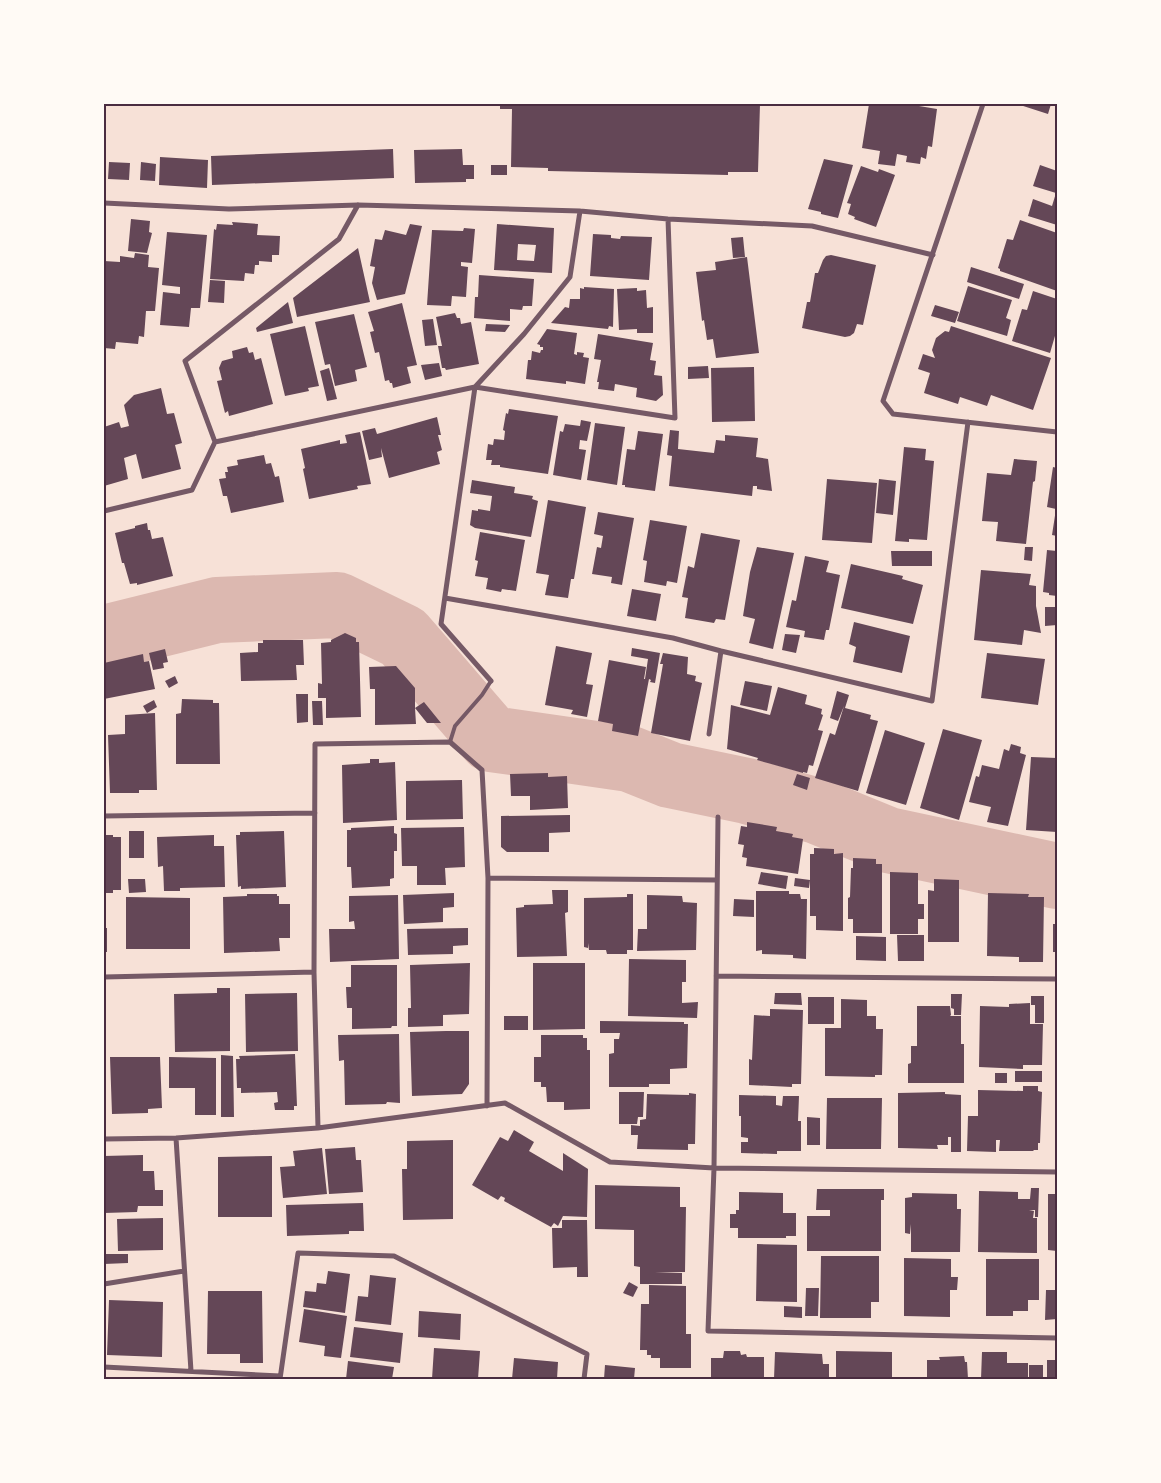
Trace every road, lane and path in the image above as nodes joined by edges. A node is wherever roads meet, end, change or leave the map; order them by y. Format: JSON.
{"nodes":[{"id":1,"x":983,"y":104,"type":"edge"},
{"id":2,"x":104,"y":203,"type":"edge"},
{"id":3,"x":358,"y":205,"type":"junction"},
{"id":4,"x":580,"y":211,"type":"junction"},
{"id":5,"x":668,"y":219,"type":"junction"},
{"id":6,"x":933,"y":255,"type":"junction"},
{"id":7,"x":475,"y":387,"type":"junction"},
{"id":8,"x":968,"y":422,"type":"junction"},
{"id":9,"x":1057,"y":432,"type":"edge"},
{"id":10,"x":215,"y":442,"type":"junction"},
{"id":11,"x":104,"y":511,"type":"edge"},
{"id":12,"x":444,"y":598,"type":"junction"},
{"id":13,"x":720,"y":650,"type":"junction"},
{"id":14,"x":491,"y":681,"type":"joint"},
{"id":15,"x":709,"y":734,"type":"dead end"},
{"id":16,"x":450,"y":742,"type":"junction"},
{"id":17,"x":315,"y":813,"type":"junction"},
{"id":18,"x":104,"y":816,"type":"edge"},
{"id":19,"x":718,"y":817,"type":"dead end"},
{"id":20,"x":488,"y":878,"type":"junction"},
{"id":21,"x":717,"y":880,"type":"junction"},
{"id":22,"x":314,"y":972,"type":"junction"},
{"id":23,"x":716,"y":976,"type":"junction"},
{"id":24,"x":104,"y":977,"type":"edge"},
{"id":25,"x":1057,"y":979,"type":"edge"},
{"id":26,"x":487,"y":1106,"type":"junction"},
{"id":27,"x":318,"y":1128,"type":"junction"},
{"id":28,"x":176,"y":1138,"type":"junction"},
{"id":29,"x":104,"y":1139,"type":"edge"},
{"id":30,"x":714,"y":1168,"type":"junction"},
{"id":31,"x":1057,"y":1172,"type":"edge"},
{"id":32,"x":184,"y":1271,"type":"junction"},
{"id":33,"x":104,"y":1284,"type":"edge"},
{"id":34,"x":1057,"y":1338,"type":"edge"},
{"id":35,"x":104,"y":1366,"type":"edge"},
{"id":36,"x":191,"y":1371,"type":"junction"},
{"id":37,"x":280,"y":1378,"type":"edge"},
{"id":38,"x":584,"y":1379,"type":"edge"}],
"edges":[{"from":1,"to":6,"type":"street"},
{"from":2,"to":3,"type":"street"},
{"from":3,"to":4,"type":"street"},
{"from":3,"to":10,"type":"street"},
{"from":4,"to":5,"type":"street"},
{"from":4,"to":7,"type":"street"},
{"from":5,"to":6,"type":"street"},
{"from":5,"to":7,"type":"street"},
{"from":6,"to":8,"type":"street"},
{"from":7,"to":10,"type":"street"},
{"from":7,"to":12,"type":"street"},
{"from":8,"to":9,"type":"street"},
{"from":8,"to":13,"type":"street"},
{"from":10,"to":11,"type":"street"},
{"from":12,"to":13,"type":"street"},
{"from":12,"to":14,"type":"street"},
{"from":13,"to":15,"type":"street"},
{"from":14,"to":16,"type":"lane"},
{"from":16,"to":17,"type":"street"},
{"from":16,"to":20,"type":"street"},
{"from":17,"to":18,"type":"street"},
{"from":17,"to":22,"type":"street"},
{"from":19,"to":21,"type":"street"},
{"from":20,"to":21,"type":"street"},
{"from":20,"to":26,"type":"street"},
{"from":21,"to":23,"type":"street"},
{"from":22,"to":24,"type":"street"},
{"from":22,"to":27,"type":"street"},
{"from":23,"to":25,"type":"street"},
{"from":23,"to":30,"type":"street"},
{"from":26,"to":27,"type":"street"},
{"from":26,"to":30,"type":"street"},
{"from":27,"to":28,"type":"street"},
{"from":28,"to":29,"type":"street"},
{"from":28,"to":32,"type":"street"},
{"from":30,"to":31,"type":"street"},
{"from":30,"to":34,"type":"street"},
{"from":32,"to":33,"type":"street"},
{"from":32,"to":36,"type":"street"},
{"from":35,"to":36,"type":"street"},
{"from":36,"to":37,"type":"street"},
{"from":37,"to":38,"type":"street"}]}
